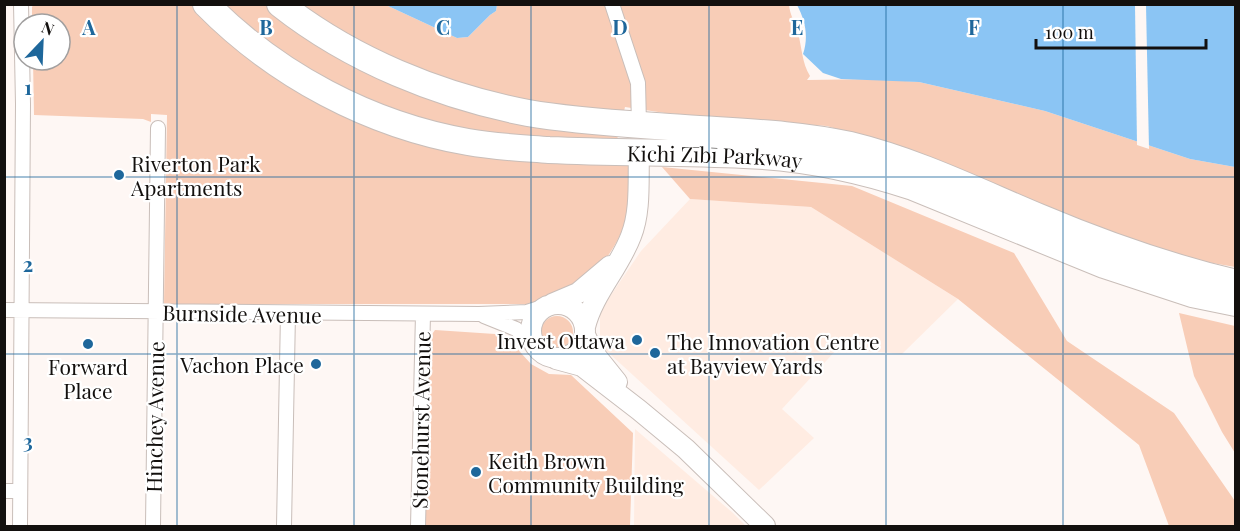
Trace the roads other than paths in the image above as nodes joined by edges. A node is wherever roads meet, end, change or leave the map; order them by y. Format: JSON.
{"nodes":[{"id":1,"x":21,"y":4,"type":"edge"},
{"id":2,"x":206,"y":4,"type":"edge"},
{"id":3,"x":280,"y":4,"type":"edge"},
{"id":4,"x":612,"y":4,"type":"edge"},
{"id":5,"x":639,"y":125,"type":"junction"},
{"id":6,"x":158,"y":128,"type":"dead end"},
{"id":7,"x":639,"y":153,"type":"junction"},
{"id":8,"x":1106,"y":255,"type":"junction"},
{"id":9,"x":619,"y":259,"type":"junction"},
{"id":10,"x":1192,"y":283,"type":"junction"},
{"id":11,"x":1236,"y":283,"type":"edge"},
{"id":12,"x":1236,"y":303,"type":"edge"},
{"id":13,"x":548,"y":305,"type":"junction"},
{"id":14,"x":4,"y":310,"type":"edge"},
{"id":15,"x":22,"y":310,"type":"junction"},
{"id":16,"x":156,"y":312,"type":"junction"},
{"id":17,"x":288,"y":313,"type":"junction"},
{"id":18,"x":423,"y":314,"type":"junction"},
{"id":19,"x":479,"y":314,"type":"junction"},
{"id":20,"x":585,"y":331,"type":"junction"},
{"id":21,"x":534,"y":345,"type":"junction"},
{"id":22,"x":556,"y":359,"type":"junction"},
{"id":23,"x":639,"y":410,"type":"junction"},
{"id":24,"x":4,"y":491,"type":"edge"},
{"id":25,"x":20,"y":491,"type":"junction"},
{"id":26,"x":20,"y":526,"type":"edge"},
{"id":27,"x":153,"y":526,"type":"edge"},
{"id":28,"x":284,"y":526,"type":"edge"},
{"id":29,"x":418,"y":526,"type":"edge"},
{"id":30,"x":765,"y":526,"type":"edge"}],
"edges":[{"from":1,"to":15,"type":"street"},
{"from":2,"to":7,"type":"highway","name":"Kichi Zībī Parkway"},
{"from":3,"to":5,"type":"highway","name":"Kichi Zībī Parkway"},
{"from":4,"to":5,"type":"street"},
{"from":5,"to":7,"type":"highway"},
{"from":5,"to":8,"type":"highway","name":"Kichi Zībī Parkway"},
{"from":6,"to":16,"type":"street","name":"Hinchey Avenue"},
{"from":7,"to":8,"type":"highway","name":"Kichi Zībī Parkway"},
{"from":7,"to":9,"type":"street"},
{"from":8,"to":10,"type":"highway","name":"Kichi Zībī Parkway"},
{"from":9,"to":13,"type":"street"},
{"from":9,"to":20,"type":"street"},
{"from":10,"to":11,"type":"highway","name":"Kichi Zībī Parkway"},
{"from":10,"to":12,"type":"highway","name":"Kichi Zībī Parkway"},
{"from":13,"to":19,"type":"street","name":"Burnside Avenue"},
{"from":13,"to":20,"type":"street"},
{"from":13,"to":21,"type":"street"},
{"from":14,"to":15,"type":"street","name":"Burnside Avenue"},
{"from":15,"to":16,"type":"street","name":"Burnside Avenue"},
{"from":15,"to":25,"type":"street"},
{"from":16,"to":17,"type":"street","name":"Burnside Avenue"},
{"from":16,"to":27,"type":"street","name":"Hinchey Avenue"},
{"from":17,"to":18,"type":"street","name":"Burnside Avenue"},
{"from":17,"to":28,"type":"street"},
{"from":18,"to":19,"type":"street","name":"Burnside Avenue"},
{"from":18,"to":29,"type":"street","name":"Stonehurst Avenue"},
{"from":19,"to":21,"type":"street","name":"Burnside Avenue"},
{"from":20,"to":22,"type":"street"},
{"from":20,"to":23,"type":"street"},
{"from":21,"to":22,"type":"street"},
{"from":22,"to":23,"type":"street"},
{"from":23,"to":30,"type":"street"},
{"from":24,"to":25,"type":"street"},
{"from":25,"to":26,"type":"street"}]}
